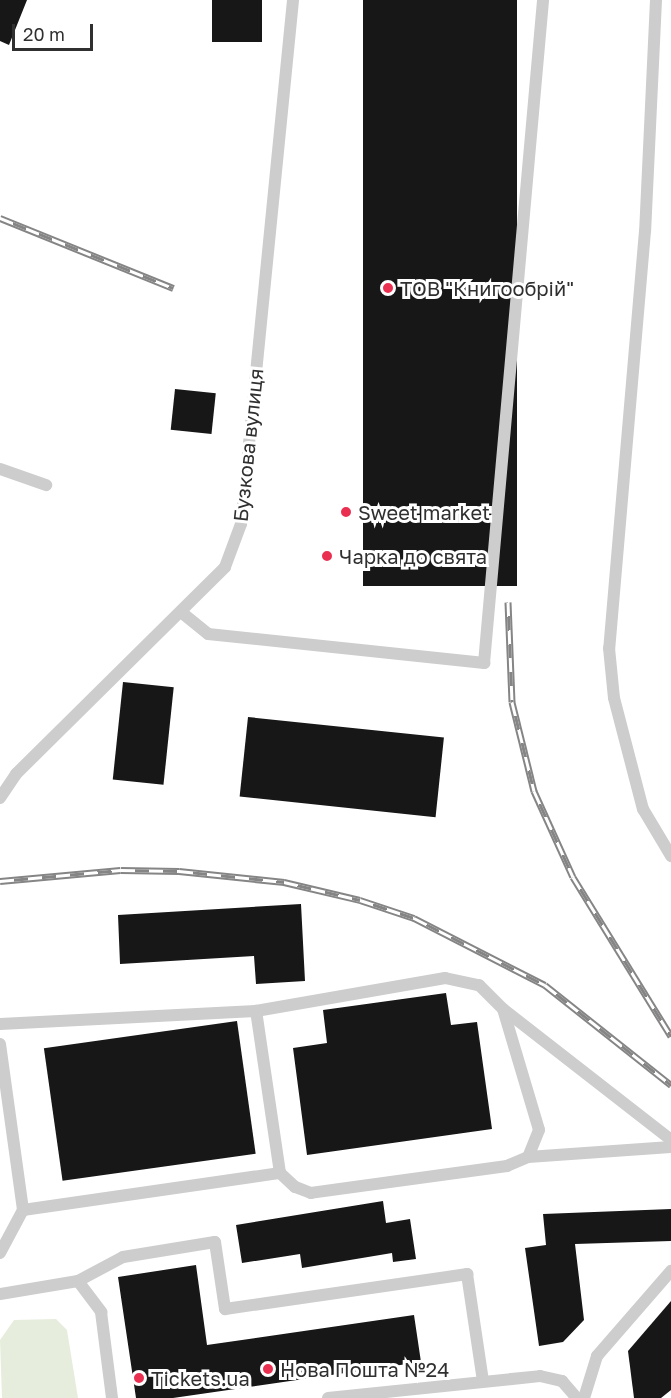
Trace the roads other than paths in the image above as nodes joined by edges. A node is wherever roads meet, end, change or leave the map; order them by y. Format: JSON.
{"nodes":[{"id":1,"x":293,"y":0,"type":"edge"},
{"id":2,"x":543,"y":0,"type":"edge"},
{"id":3,"x":656,"y":0,"type":"edge"},
{"id":4,"x":0,"y":469,"type":"edge"},
{"id":5,"x":46,"y":485,"type":"dead end"},
{"id":6,"x":181,"y":612,"type":"junction"},
{"id":7,"x":0,"y":798,"type":"edge"},
{"id":8,"x":671,"y":856,"type":"edge"},
{"id":9,"x":503,"y":1009,"type":"junction"},
{"id":10,"x":256,"y":1011,"type":"junction"},
{"id":11,"x":0,"y":1024,"type":"edge"},
{"id":12,"x":0,"y":1044,"type":"edge"},
{"id":13,"x":671,"y":1140,"type":"edge"},
{"id":14,"x":671,"y":1147,"type":"edge"},
{"id":15,"x":528,"y":1157,"type":"junction"},
{"id":16,"x":280,"y":1173,"type":"junction"},
{"id":17,"x":23,"y":1210,"type":"junction"},
{"id":18,"x":0,"y":1253,"type":"edge"},
{"id":19,"x":671,"y":1271,"type":"edge"},
{"id":20,"x":78,"y":1281,"type":"junction"},
{"id":21,"x":0,"y":1294,"type":"edge"},
{"id":22,"x":483,"y":1381,"type":"junction"},
{"id":23,"x":112,"y":1398,"type":"edge"},
{"id":24,"x":328,"y":1398,"type":"edge"},
{"id":25,"x":576,"y":1398,"type":"edge"},
{"id":26,"x":584,"y":1398,"type":"edge"}],
"edges":[{"from":1,"to":6,"type":"lane","name":"Бузкова вулиця"},
{"from":2,"to":6,"type":"lane"},
{"from":3,"to":8,"type":"lane"},
{"from":4,"to":5,"type":"lane"},
{"from":6,"to":7,"type":"lane","name":"Бузкова вулиця"},
{"from":9,"to":10,"type":"lane"},
{"from":9,"to":13,"type":"lane"},
{"from":9,"to":15,"type":"lane"},
{"from":10,"to":11,"type":"lane"},
{"from":10,"to":16,"type":"lane"},
{"from":12,"to":17,"type":"lane"},
{"from":14,"to":15,"type":"lane"},
{"from":15,"to":16,"type":"lane"},
{"from":16,"to":17,"type":"lane"},
{"from":17,"to":18,"type":"lane"},
{"from":19,"to":26,"type":"lane"},
{"from":20,"to":21,"type":"lane"},
{"from":20,"to":22,"type":"lane"},
{"from":20,"to":23,"type":"lane"},
{"from":22,"to":24,"type":"lane"},
{"from":22,"to":25,"type":"lane"}]}
